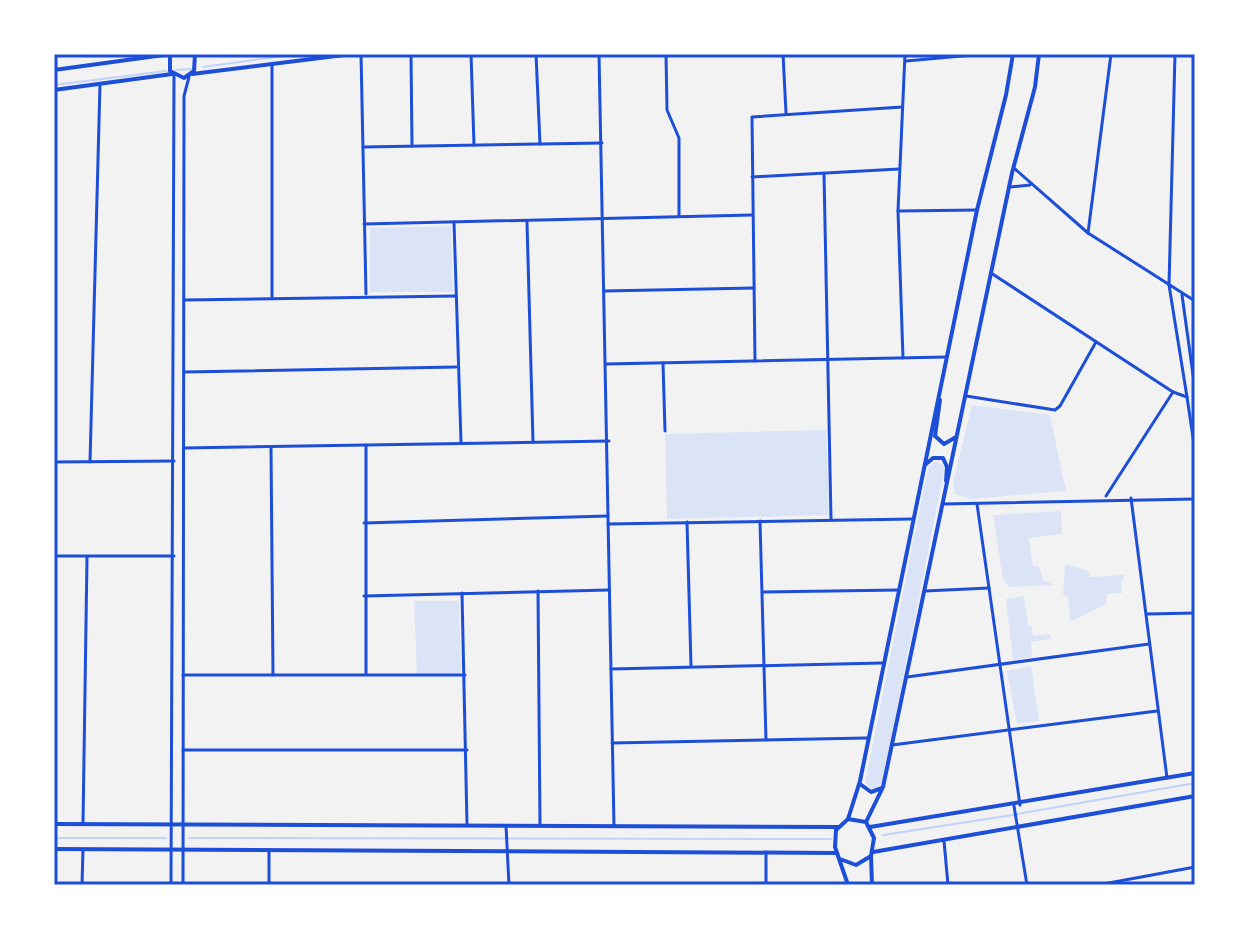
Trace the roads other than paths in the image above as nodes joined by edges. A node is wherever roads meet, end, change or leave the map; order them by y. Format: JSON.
{"nodes":[{"id":1,"x":171,"y":54,"type":"edge"},
{"id":2,"x":195,"y":54,"type":"edge"},
{"id":3,"x":352,"y":54,"type":"edge"},
{"id":4,"x":361,"y":54,"type":"edge"},
{"id":5,"x":411,"y":54,"type":"edge"},
{"id":6,"x":471,"y":54,"type":"edge"},
{"id":7,"x":536,"y":54,"type":"edge"},
{"id":8,"x":599,"y":54,"type":"edge"},
{"id":9,"x":666,"y":54,"type":"edge"},
{"id":10,"x":783,"y":54,"type":"edge"},
{"id":11,"x":905,"y":54,"type":"edge"},
{"id":12,"x":984,"y":54,"type":"edge"},
{"id":13,"x":1013,"y":54,"type":"edge"},
{"id":14,"x":1039,"y":54,"type":"edge"},
{"id":15,"x":1111,"y":54,"type":"edge"},
{"id":16,"x":1175,"y":54,"type":"edge"},
{"id":17,"x":960,"y":56,"type":"edge"},
{"id":18,"x":906,"y":61,"type":"junction"},
{"id":19,"x":272,"y":65,"type":"junction"},
{"id":20,"x":54,"y":70,"type":"edge"},
{"id":21,"x":173,"y":74,"type":"junction"},
{"id":22,"x":190,"y":75,"type":"junction"},
{"id":23,"x":100,"y":84,"type":"junction"},
{"id":24,"x":54,"y":90,"type":"edge"},
{"id":25,"x":902,"y":107,"type":"junction"},
{"id":26,"x":786,"y":113,"type":"junction"},
{"id":27,"x":602,"y":143,"type":"junction"},
{"id":28,"x":540,"y":144,"type":"junction"},
{"id":29,"x":474,"y":145,"type":"junction"},
{"id":30,"x":412,"y":146,"type":"junction"},
{"id":31,"x":363,"y":147,"type":"junction"},
{"id":32,"x":1014,"y":168,"type":"junction"},
{"id":33,"x":899,"y":169,"type":"junction"},
{"id":34,"x":824,"y":174,"type":"junction"},
{"id":35,"x":752,"y":177,"type":"junction"},
{"id":36,"x":1030,"y":185,"type":"junction"},
{"id":37,"x":1009,"y":187,"type":"junction"},
{"id":38,"x":977,"y":210,"type":"junction"},
{"id":39,"x":898,"y":211,"type":"junction"},
{"id":40,"x":752,"y":215,"type":"junction"},
{"id":41,"x":679,"y":217,"type":"junction"},
{"id":42,"x":604,"y":218,"type":"junction"},
{"id":43,"x":527,"y":220,"type":"junction"},
{"id":44,"x":454,"y":222,"type":"junction"},
{"id":45,"x":364,"y":224,"type":"junction"},
{"id":46,"x":1088,"y":233,"type":"junction"},
{"id":47,"x":991,"y":273,"type":"junction"},
{"id":48,"x":1169,"y":285,"type":"junction"},
{"id":49,"x":754,"y":288,"type":"junction"},
{"id":50,"x":604,"y":291,"type":"junction"},
{"id":51,"x":366,"y":295,"type":"junction"},
{"id":52,"x":1182,"y":295,"type":"junction"},
{"id":53,"x":455,"y":296,"type":"junction"},
{"id":54,"x":272,"y":298,"type":"junction"},
{"id":55,"x":184,"y":300,"type":"junction"},
{"id":56,"x":1195,"y":301,"type":"edge"},
{"id":57,"x":1096,"y":342,"type":"junction"},
{"id":58,"x":946,"y":357,"type":"junction"},
{"id":59,"x":903,"y":358,"type":"junction"},
{"id":60,"x":827,"y":360,"type":"junction"},
{"id":61,"x":755,"y":361,"type":"junction"},
{"id":62,"x":663,"y":363,"type":"junction"},
{"id":63,"x":606,"y":364,"type":"junction"},
{"id":64,"x":456,"y":367,"type":"junction"},
{"id":65,"x":184,"y":372,"type":"junction"},
{"id":66,"x":940,"y":389,"type":"junction"},
{"id":67,"x":1195,"y":389,"type":"edge"},
{"id":68,"x":1173,"y":392,"type":"junction"},
{"id":69,"x":966,"y":396,"type":"junction"},
{"id":70,"x":1187,"y":397,"type":"junction"},
{"id":71,"x":174,"y":409,"type":"junction"},
{"id":72,"x":183,"y":409,"type":"junction"},
{"id":73,"x":665,"y":431,"type":"dead end"},
{"id":74,"x":958,"y":435,"type":"junction"},
{"id":75,"x":609,"y":441,"type":"junction"},
{"id":76,"x":533,"y":442,"type":"junction"},
{"id":77,"x":461,"y":443,"type":"junction"},
{"id":78,"x":366,"y":445,"type":"junction"},
{"id":79,"x":271,"y":447,"type":"junction"},
{"id":80,"x":184,"y":448,"type":"junction"},
{"id":81,"x":1195,"y":451,"type":"edge"},
{"id":82,"x":174,"y":461,"type":"junction"},
{"id":83,"x":54,"y":462,"type":"edge"},
{"id":84,"x":90,"y":462,"type":"junction"},
{"id":85,"x":923,"y":467,"type":"junction"},
{"id":86,"x":946,"y":491,"type":"junction"},
{"id":87,"x":1105,"y":498,"type":"junction"},
{"id":88,"x":1131,"y":498,"type":"junction"},
{"id":89,"x":1195,"y":499,"type":"edge"},
{"id":90,"x":943,"y":504,"type":"junction"},
{"id":91,"x":977,"y":504,"type":"junction"},
{"id":92,"x":608,"y":516,"type":"junction"},
{"id":93,"x":831,"y":519,"type":"junction"},
{"id":94,"x":913,"y":519,"type":"junction"},
{"id":95,"x":760,"y":521,"type":"junction"},
{"id":96,"x":687,"y":522,"type":"junction"},
{"id":97,"x":364,"y":523,"type":"junction"},
{"id":98,"x":608,"y":524,"type":"junction"},
{"id":99,"x":54,"y":556,"type":"edge"},
{"id":100,"x":174,"y":556,"type":"junction"},
{"id":101,"x":87,"y":557,"type":"junction"},
{"id":102,"x":989,"y":588,"type":"junction"},
{"id":103,"x":609,"y":590,"type":"junction"},
{"id":104,"x":899,"y":590,"type":"junction"},
{"id":105,"x":538,"y":591,"type":"junction"},
{"id":106,"x":925,"y":591,"type":"junction"},
{"id":107,"x":763,"y":592,"type":"junction"},
{"id":108,"x":462,"y":593,"type":"junction"},
{"id":109,"x":364,"y":596,"type":"junction"},
{"id":110,"x":1195,"y":613,"type":"edge"},
{"id":111,"x":1146,"y":614,"type":"junction"},
{"id":112,"x":1149,"y":644,"type":"junction"},
{"id":113,"x":882,"y":663,"type":"junction"},
{"id":114,"x":764,"y":665,"type":"junction"},
{"id":115,"x":1000,"y":665,"type":"junction"},
{"id":116,"x":691,"y":667,"type":"junction"},
{"id":117,"x":611,"y":669,"type":"junction"},
{"id":118,"x":183,"y":675,"type":"junction"},
{"id":119,"x":273,"y":675,"type":"junction"},
{"id":120,"x":366,"y":675,"type":"junction"},
{"id":121,"x":465,"y":675,"type":"junction"},
{"id":122,"x":907,"y":677,"type":"junction"},
{"id":123,"x":1157,"y":711,"type":"junction"},
{"id":124,"x":1009,"y":730,"type":"junction"},
{"id":125,"x":867,"y":738,"type":"junction"},
{"id":126,"x":766,"y":740,"type":"junction"},
{"id":127,"x":612,"y":743,"type":"junction"},
{"id":128,"x":892,"y":745,"type":"junction"},
{"id":129,"x":182,"y":750,"type":"junction"},
{"id":130,"x":467,"y":750,"type":"junction"},
{"id":131,"x":173,"y":765,"type":"junction"},
{"id":132,"x":182,"y":765,"type":"junction"},
{"id":133,"x":1195,"y":773,"type":"edge"},
{"id":134,"x":1167,"y":778,"type":"junction"},
{"id":135,"x":860,"y":781,"type":"junction"},
{"id":136,"x":883,"y":787,"type":"junction"},
{"id":137,"x":1195,"y":796,"type":"edge"},
{"id":138,"x":1017,"y":805,"type":"junction"},
{"id":139,"x":848,"y":819,"type":"junction"},
{"id":140,"x":54,"y":824,"type":"edge"},
{"id":141,"x":83,"y":824,"type":"junction"},
{"id":142,"x":172,"y":824,"type":"junction"},
{"id":143,"x":184,"y":824,"type":"junction"},
{"id":144,"x":868,"y":825,"type":"junction"},
{"id":145,"x":467,"y":826,"type":"junction"},
{"id":146,"x":506,"y":826,"type":"junction"},
{"id":147,"x":540,"y":826,"type":"junction"},
{"id":148,"x":614,"y":826,"type":"junction"},
{"id":149,"x":838,"y":827,"type":"junction"},
{"id":150,"x":1018,"y":828,"type":"junction"},
{"id":151,"x":944,"y":840,"type":"junction"},
{"id":152,"x":54,"y":849,"type":"edge"},
{"id":153,"x":83,"y":849,"type":"junction"},
{"id":154,"x":172,"y":849,"type":"junction"},
{"id":155,"x":184,"y":849,"type":"junction"},
{"id":156,"x":269,"y":851,"type":"junction"},
{"id":157,"x":509,"y":851,"type":"junction"},
{"id":158,"x":766,"y":852,"type":"junction"},
{"id":159,"x":837,"y":853,"type":"junction"},
{"id":160,"x":872,"y":854,"type":"junction"},
{"id":161,"x":840,"y":859,"type":"junction"},
{"id":162,"x":1195,"y":867,"type":"edge"},
{"id":163,"x":82,"y":885,"type":"edge"},
{"id":164,"x":171,"y":885,"type":"edge"},
{"id":165,"x":183,"y":885,"type":"edge"},
{"id":166,"x":269,"y":885,"type":"edge"},
{"id":167,"x":509,"y":885,"type":"edge"},
{"id":168,"x":766,"y":885,"type":"edge"},
{"id":169,"x":848,"y":885,"type":"edge"},
{"id":170,"x":872,"y":885,"type":"edge"},
{"id":171,"x":948,"y":885,"type":"edge"},
{"id":172,"x":1027,"y":885,"type":"edge"},
{"id":173,"x":1098,"y":885,"type":"edge"}],
"edges":[{"from":1,"to":20,"type":"main road"},
{"from":1,"to":21,"type":"main road"},
{"from":2,"to":22,"type":"main road"},
{"from":3,"to":19,"type":"main road"},
{"from":4,"to":31,"type":"street"},
{"from":5,"to":30,"type":"street"},
{"from":6,"to":29,"type":"street"},
{"from":7,"to":28,"type":"street"},
{"from":8,"to":27,"type":"street"},
{"from":9,"to":41,"type":"street"},
{"from":10,"to":26,"type":"street"},
{"from":11,"to":18,"type":"street"},
{"from":12,"to":17,"type":"street"},
{"from":13,"to":38,"type":"main road"},
{"from":14,"to":32,"type":"main road"},
{"from":15,"to":46,"type":"street"},
{"from":16,"to":48,"type":"street"},
{"from":17,"to":18,"type":"street"},
{"from":18,"to":25,"type":"street"},
{"from":19,"to":22,"type":"main road"},
{"from":19,"to":54,"type":"street"},
{"from":21,"to":22,"type":"main road"},
{"from":21,"to":23,"type":"main road"},
{"from":21,"to":71,"type":"street"},
{"from":22,"to":55,"type":"street"},
{"from":23,"to":24,"type":"main road"},
{"from":23,"to":84,"type":"street"},
{"from":25,"to":26,"type":"street"},
{"from":25,"to":33,"type":"street"},
{"from":26,"to":35,"type":"street"},
{"from":27,"to":28,"type":"street"},
{"from":27,"to":42,"type":"street"},
{"from":28,"to":29,"type":"street"},
{"from":29,"to":30,"type":"street"},
{"from":30,"to":31,"type":"street"},
{"from":31,"to":45,"type":"street"},
{"from":32,"to":36,"type":"street"},
{"from":32,"to":37,"type":"main road"},
{"from":33,"to":34,"type":"street"},
{"from":33,"to":39,"type":"street"},
{"from":34,"to":35,"type":"street"},
{"from":34,"to":60,"type":"street"},
{"from":35,"to":40,"type":"street"},
{"from":36,"to":37,"type":"street"},
{"from":36,"to":46,"type":"street"},
{"from":37,"to":47,"type":"main road"},
{"from":38,"to":39,"type":"street"},
{"from":38,"to":58,"type":"main road"},
{"from":39,"to":59,"type":"street"},
{"from":40,"to":41,"type":"street"},
{"from":40,"to":49,"type":"street"},
{"from":41,"to":42,"type":"street"},
{"from":42,"to":43,"type":"street"},
{"from":42,"to":50,"type":"street"},
{"from":43,"to":44,"type":"street"},
{"from":43,"to":76,"type":"street"},
{"from":44,"to":45,"type":"street"},
{"from":44,"to":53,"type":"street"},
{"from":45,"to":51,"type":"street"},
{"from":46,"to":48,"type":"street"},
{"from":47,"to":57,"type":"street"},
{"from":47,"to":69,"type":"main road"},
{"from":48,"to":52,"type":"street"},
{"from":48,"to":70,"type":"street"},
{"from":49,"to":50,"type":"street"},
{"from":49,"to":61,"type":"street"},
{"from":50,"to":63,"type":"street"},
{"from":51,"to":53,"type":"street"},
{"from":51,"to":54,"type":"street"},
{"from":52,"to":56,"type":"street"},
{"from":52,"to":67,"type":"street"},
{"from":53,"to":64,"type":"street"},
{"from":54,"to":55,"type":"street"},
{"from":55,"to":65,"type":"street"},
{"from":57,"to":68,"type":"street"},
{"from":57,"to":69,"type":"street"},
{"from":58,"to":59,"type":"street"},
{"from":58,"to":66,"type":"main road"},
{"from":59,"to":60,"type":"street"},
{"from":60,"to":61,"type":"street"},
{"from":60,"to":93,"type":"street"},
{"from":61,"to":62,"type":"street"},
{"from":62,"to":63,"type":"street"},
{"from":62,"to":73,"type":"street"},
{"from":63,"to":75,"type":"street"},
{"from":64,"to":65,"type":"street"},
{"from":64,"to":77,"type":"street"},
{"from":65,"to":72,"type":"street"},
{"from":66,"to":74,"type":"main road"},
{"from":66,"to":85,"type":"main road"},
{"from":68,"to":70,"type":"street"},
{"from":68,"to":87,"type":"street"},
{"from":69,"to":74,"type":"main road"},
{"from":70,"to":81,"type":"street"},
{"from":71,"to":72,"type":"street"},
{"from":71,"to":82,"type":"street"},
{"from":72,"to":80,"type":"street"},
{"from":74,"to":86,"type":"main road"},
{"from":75,"to":76,"type":"street"},
{"from":75,"to":92,"type":"street"},
{"from":76,"to":77,"type":"street"},
{"from":77,"to":78,"type":"street"},
{"from":78,"to":79,"type":"street"},
{"from":78,"to":97,"type":"street"},
{"from":79,"to":80,"type":"street"},
{"from":79,"to":119,"type":"street"},
{"from":80,"to":118,"type":"street"},
{"from":82,"to":84,"type":"street"},
{"from":82,"to":100,"type":"street"},
{"from":83,"to":84,"type":"street"},
{"from":85,"to":86,"type":"main road"},
{"from":85,"to":94,"type":"main road"},
{"from":86,"to":90,"type":"main road"},
{"from":87,"to":88,"type":"street"},
{"from":87,"to":91,"type":"street"},
{"from":88,"to":89,"type":"street"},
{"from":88,"to":111,"type":"street"},
{"from":90,"to":91,"type":"street"},
{"from":90,"to":106,"type":"main road"},
{"from":91,"to":102,"type":"street"},
{"from":92,"to":97,"type":"street"},
{"from":92,"to":98,"type":"street"},
{"from":93,"to":94,"type":"street"},
{"from":93,"to":95,"type":"street"},
{"from":94,"to":104,"type":"main road"},
{"from":95,"to":96,"type":"street"},
{"from":95,"to":107,"type":"street"},
{"from":96,"to":98,"type":"street"},
{"from":96,"to":116,"type":"street"},
{"from":97,"to":109,"type":"street"},
{"from":98,"to":103,"type":"street"},
{"from":99,"to":101,"type":"street"},
{"from":100,"to":101,"type":"street"},
{"from":100,"to":131,"type":"street"},
{"from":101,"to":141,"type":"street"},
{"from":102,"to":106,"type":"street"},
{"from":102,"to":115,"type":"street"},
{"from":103,"to":105,"type":"street"},
{"from":103,"to":117,"type":"street"},
{"from":104,"to":107,"type":"street"},
{"from":104,"to":113,"type":"main road"},
{"from":105,"to":108,"type":"street"},
{"from":105,"to":147,"type":"street"},
{"from":106,"to":122,"type":"main road"},
{"from":107,"to":114,"type":"street"},
{"from":108,"to":109,"type":"street"},
{"from":108,"to":121,"type":"street"},
{"from":109,"to":120,"type":"street"},
{"from":110,"to":111,"type":"street"},
{"from":111,"to":112,"type":"street"},
{"from":112,"to":115,"type":"street"},
{"from":112,"to":123,"type":"street"},
{"from":113,"to":114,"type":"street"},
{"from":113,"to":125,"type":"main road"},
{"from":114,"to":116,"type":"street"},
{"from":114,"to":126,"type":"street"},
{"from":115,"to":122,"type":"street"},
{"from":115,"to":124,"type":"street"},
{"from":116,"to":117,"type":"street"},
{"from":117,"to":127,"type":"street"},
{"from":118,"to":119,"type":"street"},
{"from":118,"to":129,"type":"street"},
{"from":119,"to":120,"type":"street"},
{"from":120,"to":121,"type":"street"},
{"from":121,"to":130,"type":"street"},
{"from":122,"to":128,"type":"main road"},
{"from":123,"to":124,"type":"street"},
{"from":123,"to":134,"type":"street"},
{"from":124,"to":128,"type":"street"},
{"from":124,"to":138,"type":"street"},
{"from":125,"to":126,"type":"street"},
{"from":125,"to":135,"type":"main road"},
{"from":126,"to":127,"type":"street"},
{"from":127,"to":148,"type":"street"},
{"from":128,"to":136,"type":"main road"},
{"from":129,"to":130,"type":"street"},
{"from":129,"to":132,"type":"street"},
{"from":130,"to":145,"type":"street"},
{"from":131,"to":132,"type":"street"},
{"from":131,"to":142,"type":"street"},
{"from":132,"to":143,"type":"street"},
{"from":133,"to":134,"type":"main road"},
{"from":134,"to":138,"type":"main road"},
{"from":135,"to":136,"type":"main road"},
{"from":135,"to":139,"type":"main road"},
{"from":136,"to":144,"type":"main road"},
{"from":137,"to":150,"type":"main road"},
{"from":138,"to":144,"type":"main road"},
{"from":138,"to":150,"type":"street"},
{"from":139,"to":144,"type":"main road"},
{"from":139,"to":149,"type":"main road"},
{"from":140,"to":141,"type":"main road"},
{"from":141,"to":142,"type":"main road"},
{"from":142,"to":143,"type":"main road"},
{"from":142,"to":154,"type":"street"},
{"from":143,"to":145,"type":"main road"},
{"from":143,"to":155,"type":"street"},
{"from":144,"to":160,"type":"main road"},
{"from":145,"to":146,"type":"main road"},
{"from":146,"to":147,"type":"main road"},
{"from":146,"to":157,"type":"street"},
{"from":147,"to":148,"type":"main road"},
{"from":148,"to":149,"type":"main road"},
{"from":149,"to":159,"type":"main road"},
{"from":150,"to":151,"type":"main road"},
{"from":150,"to":172,"type":"street"},
{"from":151,"to":160,"type":"main road"},
{"from":151,"to":171,"type":"street"},
{"from":152,"to":153,"type":"main road"},
{"from":153,"to":154,"type":"main road"},
{"from":153,"to":163,"type":"street"},
{"from":154,"to":155,"type":"main road"},
{"from":154,"to":164,"type":"street"},
{"from":155,"to":156,"type":"main road"},
{"from":155,"to":165,"type":"street"},
{"from":156,"to":157,"type":"main road"},
{"from":156,"to":166,"type":"street"},
{"from":157,"to":158,"type":"main road"},
{"from":157,"to":167,"type":"street"},
{"from":158,"to":159,"type":"main road"},
{"from":158,"to":168,"type":"street"},
{"from":159,"to":161,"type":"main road"},
{"from":160,"to":161,"type":"main road"},
{"from":160,"to":170,"type":"main road"},
{"from":161,"to":169,"type":"main road"},
{"from":162,"to":173,"type":"street"}]}
